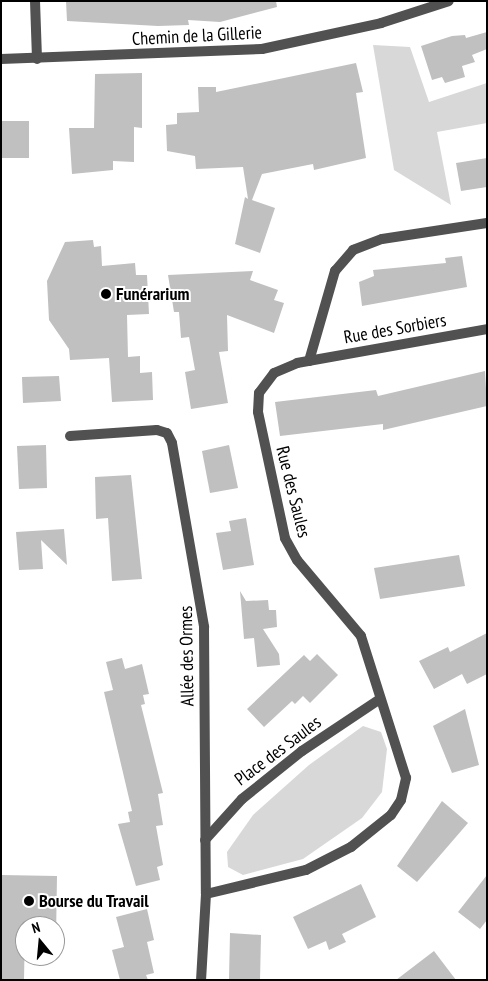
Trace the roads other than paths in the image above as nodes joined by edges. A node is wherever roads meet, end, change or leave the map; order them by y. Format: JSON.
{"nodes":[{"id":1,"x":35,"y":1,"type":"edge"},
{"id":2,"x":449,"y":1,"type":"edge"},
{"id":3,"x":434,"y":4,"type":"edge"},
{"id":4,"x":1,"y":59,"type":"edge"},
{"id":5,"x":37,"y":59,"type":"junction"},
{"id":6,"x":487,"y":223,"type":"edge"},
{"id":7,"x":487,"y":329,"type":"edge"},
{"id":8,"x":309,"y":361,"type":"junction"},
{"id":9,"x":70,"y":436,"type":"dead end"},
{"id":10,"x":380,"y":699,"type":"junction"},
{"id":11,"x":205,"y":840,"type":"junction"},
{"id":12,"x":206,"y":894,"type":"junction"},
{"id":13,"x":201,"y":980,"type":"edge"}],
"edges":[{"from":1,"to":5,"type":"street"},
{"from":2,"to":3,"type":"street","name":"Chemin de la Gillerie"},
{"from":3,"to":5,"type":"street","name":"Chemin de la Gillerie"},
{"from":4,"to":5,"type":"street","name":"Chemin de la Gillerie"},
{"from":6,"to":8,"type":"street"},
{"from":7,"to":8,"type":"street","name":"Rue des Sorbiers"},
{"from":8,"to":10,"type":"street","name":"Rue des Saules"},
{"from":9,"to":11,"type":"street","name":"Allée des Ormes"},
{"from":10,"to":11,"type":"street","name":"Place des Saules"},
{"from":10,"to":12,"type":"street"},
{"from":11,"to":12,"type":"street","name":"Allée des Ormes"},
{"from":12,"to":13,"type":"street","name":"Allée des Ormes"}]}
